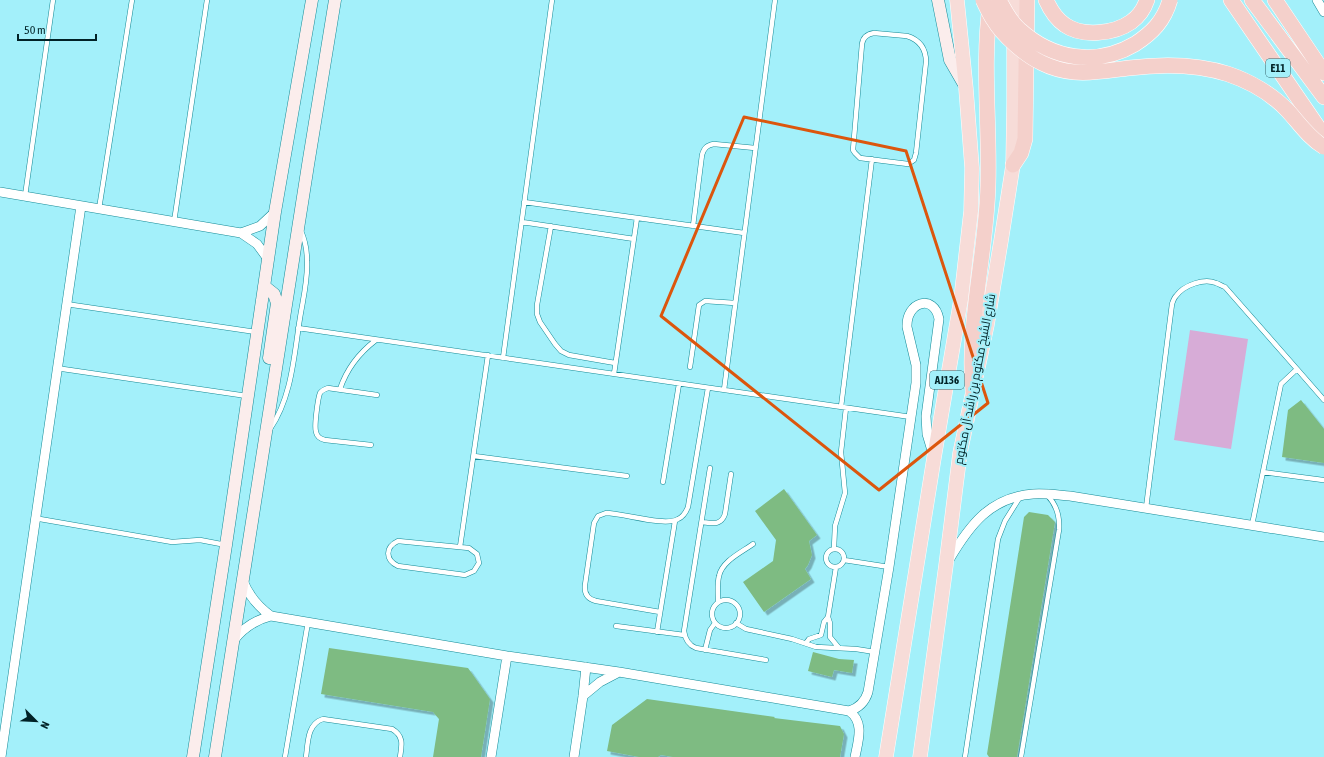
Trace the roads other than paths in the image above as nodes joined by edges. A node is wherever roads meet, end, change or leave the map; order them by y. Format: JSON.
{"nodes":[{"id":1,"x":53,"y":0,"type":"edge"},
{"id":2,"x":132,"y":0,"type":"edge"},
{"id":3,"x":207,"y":0,"type":"edge"},
{"id":4,"x":312,"y":0,"type":"edge"},
{"id":5,"x":335,"y":0,"type":"edge"},
{"id":6,"x":552,"y":0,"type":"edge"},
{"id":7,"x":775,"y":0,"type":"edge"},
{"id":8,"x":938,"y":0,"type":"edge"},
{"id":9,"x":957,"y":0,"type":"edge"},
{"id":10,"x":983,"y":0,"type":"edge"},
{"id":11,"x":990,"y":0,"type":"edge"},
{"id":12,"x":999,"y":0,"type":"edge"},
{"id":13,"x":1015,"y":0,"type":"edge"},
{"id":14,"x":1027,"y":0,"type":"edge"},
{"id":15,"x":1046,"y":0,"type":"edge"},
{"id":16,"x":1147,"y":0,"type":"edge"},
{"id":17,"x":1170,"y":0,"type":"edge"},
{"id":18,"x":1231,"y":0,"type":"edge"},
{"id":19,"x":1252,"y":0,"type":"edge"},
{"id":20,"x":1276,"y":0,"type":"edge"},
{"id":21,"x":1317,"y":0,"type":"edge"},
{"id":22,"x":1324,"y":12,"type":"edge"},
{"id":23,"x":1324,"y":73,"type":"edge"},
{"id":24,"x":966,"y":89,"type":"junction"},
{"id":25,"x":1324,"y":97,"type":"edge"},
{"id":26,"x":1324,"y":136,"type":"edge"},
{"id":27,"x":1324,"y":147,"type":"edge"},
{"id":28,"x":755,"y":148,"type":"junction"},
{"id":29,"x":872,"y":160,"type":"junction"},
{"id":30,"x":1012,"y":164,"type":"junction"},
{"id":31,"x":0,"y":192,"type":"edge"},
{"id":32,"x":25,"y":197,"type":"junction"},
{"id":33,"x":524,"y":202,"type":"junction"},
{"id":34,"x":81,"y":206,"type":"junction"},
{"id":35,"x":99,"y":209,"type":"junction"},
{"id":36,"x":276,"y":212,"type":"junction"},
{"id":37,"x":637,"y":218,"type":"junction"},
{"id":38,"x":174,"y":222,"type":"junction"},
{"id":39,"x":522,"y":222,"type":"junction"},
{"id":40,"x":298,"y":225,"type":"junction"},
{"id":41,"x":551,"y":226,"type":"junction"},
{"id":42,"x":693,"y":226,"type":"junction"},
{"id":43,"x":241,"y":233,"type":"junction"},
{"id":44,"x":744,"y":233,"type":"junction"},
{"id":45,"x":634,"y":239,"type":"junction"},
{"id":46,"x":268,"y":259,"type":"junction"},
{"id":47,"x":264,"y":286,"type":"junction"},
{"id":48,"x":735,"y":303,"type":"junction"},
{"id":49,"x":66,"y":304,"type":"junction"},
{"id":50,"x":298,"y":328,"type":"junction"},
{"id":51,"x":258,"y":332,"type":"junction"},
{"id":52,"x":376,"y":340,"type":"junction"},
{"id":53,"x":488,"y":356,"type":"junction"},
{"id":54,"x":503,"y":358,"type":"junction"},
{"id":55,"x":615,"y":363,"type":"junction"},
{"id":56,"x":690,"y":367,"type":"dead end"},
{"id":57,"x":56,"y":368,"type":"junction"},
{"id":58,"x":1297,"y":369,"type":"junction"},
{"id":59,"x":614,"y":374,"type":"junction"},
{"id":60,"x":679,"y":384,"type":"junction"},
{"id":61,"x":708,"y":388,"type":"junction"},
{"id":62,"x":340,"y":389,"type":"junction"},
{"id":63,"x":724,"y":390,"type":"junction"},
{"id":64,"x":973,"y":391,"type":"junction"},
{"id":65,"x":377,"y":395,"type":"dead end"},
{"id":66,"x":249,"y":396,"type":"junction"},
{"id":67,"x":1324,"y":400,"type":"edge"},
{"id":68,"x":841,"y":407,"type":"junction"},
{"id":69,"x":846,"y":408,"type":"junction"},
{"id":70,"x":270,"y":409,"type":"junction"},
{"id":71,"x":911,"y":417,"type":"junction"},
{"id":72,"x":265,"y":437,"type":"junction"},
{"id":73,"x":371,"y":445,"type":"dead end"},
{"id":74,"x":474,"y":456,"type":"junction"},
{"id":75,"x":934,"y":458,"type":"junction"},
{"id":76,"x":710,"y":468,"type":"dead end"},
{"id":77,"x":1263,"y":472,"type":"junction"},
{"id":78,"x":731,"y":474,"type":"dead end"},
{"id":79,"x":627,"y":476,"type":"dead end"},
{"id":80,"x":1323,"y":480,"type":"edge"},
{"id":81,"x":663,"y":482,"type":"dead end"},
{"id":82,"x":1046,"y":494,"type":"junction"},
{"id":83,"x":1021,"y":495,"type":"junction"},
{"id":84,"x":1146,"y":508,"type":"junction"},
{"id":85,"x":34,"y":518,"type":"junction"},
{"id":86,"x":675,"y":521,"type":"junction"},
{"id":87,"x":702,"y":522,"type":"junction"},
{"id":88,"x":1252,"y":525,"type":"junction"},
{"id":89,"x":1324,"y":537,"type":"edge"},
{"id":90,"x":754,"y":544,"type":"dead end"},
{"id":91,"x":226,"y":545,"type":"junction"},
{"id":92,"x":460,"y":547,"type":"junction"},
{"id":93,"x":834,"y":548,"type":"junction"},
{"id":94,"x":844,"y":560,"type":"junction"},
{"id":95,"x":946,"y":564,"type":"junction"},
{"id":96,"x":836,"y":567,"type":"junction"},
{"id":97,"x":889,"y":567,"type":"junction"},
{"id":98,"x":243,"y":581,"type":"junction"},
{"id":99,"x":718,"y":602,"type":"junction"},
{"id":100,"x":660,"y":612,"type":"junction"},
{"id":101,"x":271,"y":616,"type":"junction"},
{"id":102,"x":828,"y":616,"type":"junction"},
{"id":103,"x":308,"y":622,"type":"junction"},
{"id":104,"x":715,"y":623,"type":"junction"},
{"id":105,"x":736,"y":623,"type":"junction"},
{"id":106,"x":616,"y":626,"type":"dead end"},
{"id":107,"x":657,"y":632,"type":"junction"},
{"id":108,"x":684,"y":635,"type":"junction"},
{"id":109,"x":233,"y":641,"type":"junction"},
{"id":110,"x":806,"y":643,"type":"junction"},
{"id":111,"x":838,"y":648,"type":"junction"},
{"id":112,"x":705,"y":650,"type":"junction"},
{"id":113,"x":875,"y":652,"type":"junction"},
{"id":114,"x":507,"y":656,"type":"junction"},
{"id":115,"x":766,"y":660,"type":"dead end"},
{"id":116,"x":586,"y":668,"type":"junction"},
{"id":117,"x":620,"y":672,"type":"junction"},
{"id":118,"x":583,"y":696,"type":"junction"},
{"id":119,"x":849,"y":711,"type":"junction"},
{"id":120,"x":0,"y":757,"type":"edge"},
{"id":121,"x":193,"y":757,"type":"edge"},
{"id":122,"x":215,"y":757,"type":"edge"},
{"id":123,"x":285,"y":757,"type":"edge"},
{"id":124,"x":306,"y":757,"type":"edge"},
{"id":125,"x":400,"y":757,"type":"edge"},
{"id":126,"x":491,"y":757,"type":"edge"},
{"id":127,"x":574,"y":757,"type":"edge"},
{"id":128,"x":855,"y":757,"type":"edge"},
{"id":129,"x":886,"y":757,"type":"edge"},
{"id":130,"x":920,"y":757,"type":"edge"},
{"id":131,"x":965,"y":757,"type":"edge"},
{"id":132,"x":1021,"y":757,"type":"edge"}],
"edges":[{"from":1,"to":32,"type":"lane"},
{"from":2,"to":35,"type":"lane"},
{"from":3,"to":38,"type":"lane"},
{"from":4,"to":36,"type":"main road"},
{"from":5,"to":40,"type":"main road"},
{"from":6,"to":33,"type":"lane"},
{"from":7,"to":28,"type":"lane"},
{"from":8,"to":24,"type":"main road"},
{"from":9,"to":24,"type":"main road","number":"AJ136"},
{"from":10,"to":27,"type":"highway","bridge":true},
{"from":11,"to":64,"type":"highway"},
{"from":12,"to":17,"type":"highway","bridge":true},
{"from":13,"to":30,"type":"main road","name":"شارع الشيخ مكتوم بن راشد آل مكتوم","number":"AJ136"},
{"from":14,"to":30,"type":"highway"},
{"from":15,"to":16,"type":"highway"},
{"from":18,"to":26,"type":"highway","number":"E11"},
{"from":19,"to":25,"type":"highway","number":"E11"},
{"from":20,"to":23,"type":"highway"},
{"from":21,"to":22,"type":"street"},
{"from":24,"to":75,"type":"main road","number":"AJ136"},
{"from":28,"to":42,"type":"lane"},
{"from":28,"to":44,"type":"lane"},
{"from":29,"to":29,"type":"lane"},
{"from":29,"to":68,"type":"lane"},
{"from":30,"to":64,"type":"main road","name":"شارع الشيخ مكتوم بن راشد آل مكتوم","number":"AJ136"},
{"from":31,"to":32,"type":"street"},
{"from":32,"to":34,"type":"street"},
{"from":33,"to":37,"type":"lane"},
{"from":33,"to":39,"type":"lane"},
{"from":34,"to":35,"type":"street"},
{"from":34,"to":49,"type":"street"},
{"from":35,"to":38,"type":"street"},
{"from":36,"to":43,"type":"street"},
{"from":36,"to":46,"type":"main road"},
{"from":37,"to":42,"type":"lane"},
{"from":37,"to":45,"type":"lane"},
{"from":38,"to":43,"type":"street"},
{"from":39,"to":41,"type":"lane"},
{"from":39,"to":54,"type":"lane"},
{"from":40,"to":50,"type":"lane"},
{"from":40,"to":70,"type":"main road"},
{"from":41,"to":45,"type":"lane"},
{"from":41,"to":55,"type":"lane"},
{"from":42,"to":44,"type":"lane"},
{"from":43,"to":46,"type":"street"},
{"from":44,"to":48,"type":"lane"},
{"from":45,"to":55,"type":"lane"},
{"from":46,"to":47,"type":"main road"},
{"from":47,"to":51,"type":"main road"},
{"from":47,"to":70,"type":"main road"},
{"from":48,"to":56,"type":"lane"},
{"from":48,"to":63,"type":"lane"},
{"from":49,"to":51,"type":"lane"},
{"from":49,"to":57,"type":"street"},
{"from":50,"to":52,"type":"lane"},
{"from":50,"to":72,"type":"lane"},
{"from":51,"to":66,"type":"main road"},
{"from":52,"to":53,"type":"lane"},
{"from":52,"to":62,"type":"lane"},
{"from":53,"to":54,"type":"lane"},
{"from":53,"to":74,"type":"lane"},
{"from":54,"to":59,"type":"lane"},
{"from":55,"to":59,"type":"lane"},
{"from":57,"to":66,"type":"lane"},
{"from":57,"to":85,"type":"street"},
{"from":58,"to":67,"type":"lane"},
{"from":58,"to":77,"type":"lane"},
{"from":58,"to":84,"type":"lane"},
{"from":59,"to":60,"type":"lane"},
{"from":60,"to":61,"type":"lane"},
{"from":60,"to":81,"type":"lane"},
{"from":61,"to":63,"type":"lane"},
{"from":61,"to":86,"type":"lane"},
{"from":62,"to":65,"type":"lane"},
{"from":62,"to":73,"type":"lane"},
{"from":63,"to":68,"type":"lane"},
{"from":64,"to":95,"type":"main road","name":"شارع الشيخ مكتوم بن راشد آل مكتوم","number":"AJ136"},
{"from":66,"to":91,"type":"main road"},
{"from":68,"to":69,"type":"lane"},
{"from":69,"to":71,"type":"lane"},
{"from":69,"to":93,"type":"lane"},
{"from":70,"to":72,"type":"main road"},
{"from":71,"to":75,"type":"street"},
{"from":71,"to":97,"type":"street"},
{"from":72,"to":98,"type":"main road"},
{"from":74,"to":79,"type":"lane"},
{"from":74,"to":92,"type":"lane"},
{"from":75,"to":129,"type":"main road","number":"AJ136"},
{"from":76,"to":87,"type":"lane"},
{"from":77,"to":80,"type":"lane"},
{"from":77,"to":88,"type":"lane"},
{"from":78,"to":87,"type":"lane"},
{"from":82,"to":83,"type":"street"},
{"from":82,"to":84,"type":"street"},
{"from":82,"to":132,"type":"lane"},
{"from":83,"to":95,"type":"street"},
{"from":83,"to":131,"type":"lane"},
{"from":84,"to":88,"type":"street"},
{"from":85,"to":91,"type":"lane"},
{"from":85,"to":120,"type":"street"},
{"from":86,"to":100,"type":"lane"},
{"from":86,"to":100,"type":"lane"},
{"from":87,"to":108,"type":"lane"},
{"from":88,"to":89,"type":"street"},
{"from":90,"to":99,"type":"lane"},
{"from":91,"to":121,"type":"main road"},
{"from":92,"to":92,"type":"lane"},
{"from":93,"to":94,"type":"lane"},
{"from":93,"to":96,"type":"lane"},
{"from":94,"to":96,"type":"lane"},
{"from":94,"to":97,"type":"lane"},
{"from":95,"to":130,"type":"main road","name":"شارع الشيخ مكتوم بن راشد آل مكتوم","number":"AJ136"},
{"from":96,"to":102,"type":"lane"},
{"from":97,"to":113,"type":"street"},
{"from":98,"to":101,"type":"street"},
{"from":98,"to":109,"type":"main road"},
{"from":99,"to":104,"type":"lane"},
{"from":99,"to":105,"type":"lane"},
{"from":100,"to":107,"type":"lane"},
{"from":101,"to":103,"type":"street"},
{"from":101,"to":109,"type":"street"},
{"from":102,"to":110,"type":"lane"},
{"from":102,"to":111,"type":"lane"},
{"from":103,"to":114,"type":"street"},
{"from":103,"to":123,"type":"lane"},
{"from":104,"to":105,"type":"lane"},
{"from":104,"to":112,"type":"lane"},
{"from":105,"to":110,"type":"lane"},
{"from":106,"to":107,"type":"lane"},
{"from":107,"to":108,"type":"lane"},
{"from":108,"to":112,"type":"lane"},
{"from":109,"to":122,"type":"main road"},
{"from":110,"to":111,"type":"lane"},
{"from":111,"to":113,"type":"lane"},
{"from":112,"to":115,"type":"lane"},
{"from":113,"to":119,"type":"street"},
{"from":114,"to":116,"type":"street"},
{"from":114,"to":126,"type":"street"},
{"from":116,"to":117,"type":"street"},
{"from":116,"to":118,"type":"street"},
{"from":117,"to":118,"type":"street"},
{"from":117,"to":119,"type":"street"},
{"from":118,"to":127,"type":"street"},
{"from":119,"to":128,"type":"street"},
{"from":124,"to":125,"type":"lane"}]}
